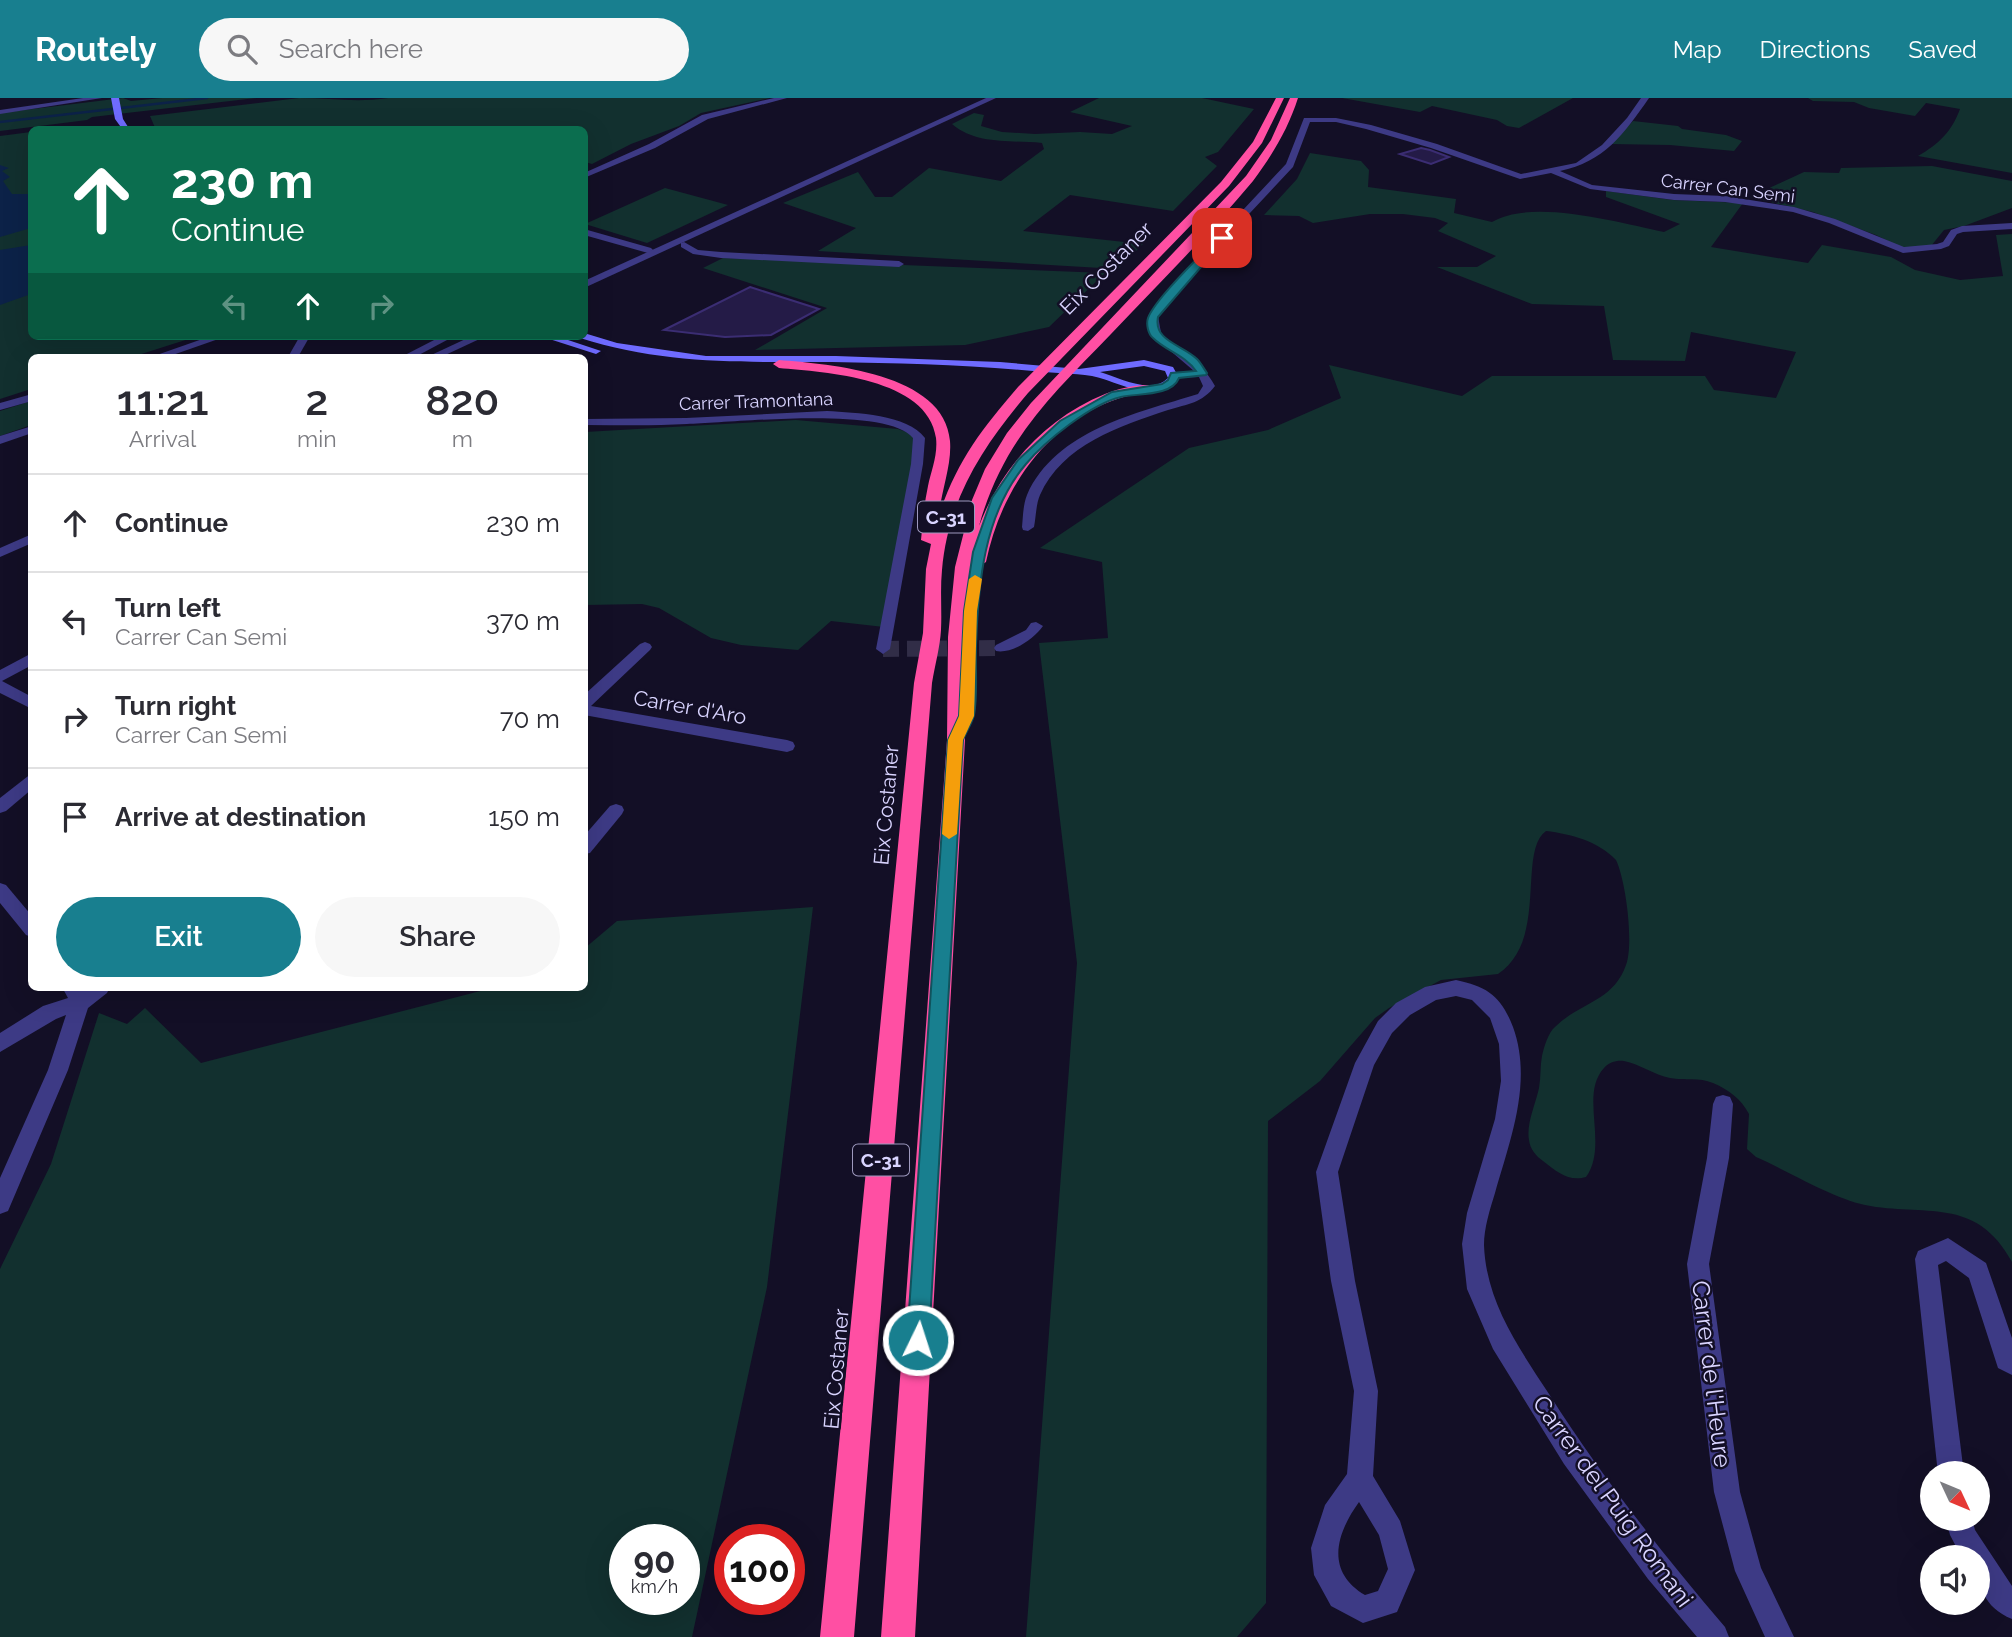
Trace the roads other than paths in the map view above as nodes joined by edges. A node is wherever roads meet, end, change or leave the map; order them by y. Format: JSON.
{"nodes":[{"id":1,"x":783,"y":98,"type":"edge"},
{"id":2,"x":983,"y":98,"type":"edge"},
{"id":3,"x":992,"y":98,"type":"edge"},
{"id":4,"x":1280,"y":98,"type":"edge"},
{"id":5,"x":1294,"y":98,"type":"edge"},
{"id":6,"x":1645,"y":98,"type":"edge"},
{"id":7,"x":98,"y":99,"type":"edge"},
{"id":8,"x":114,"y":100,"type":"edge"},
{"id":9,"x":0,"y":112,"type":"edge"},
{"id":10,"x":124,"y":126,"type":"edge"},
{"id":11,"x":1554,"y":172,"type":"junction"},
{"id":12,"x":588,"y":174,"type":"edge"},
{"id":13,"x":2012,"y":226,"type":"edge"},
{"id":14,"x":588,"y":233,"type":"edge"},
{"id":15,"x":684,"y":245,"type":"dead end"},
{"id":16,"x":648,"y":250,"type":"junction"},
{"id":17,"x":899,"y":264,"type":"dead end"},
{"id":18,"x":588,"y":277,"type":"edge"},
{"id":19,"x":588,"y":283,"type":"edge"},
{"id":20,"x":588,"y":337,"type":"edge"},
{"id":21,"x":209,"y":340,"type":"edge"},
{"id":22,"x":443,"y":340,"type":"edge"},
{"id":23,"x":472,"y":340,"type":"edge"},
{"id":24,"x":559,"y":340,"type":"edge"},
{"id":25,"x":165,"y":354,"type":"edge"},
{"id":26,"x":413,"y":354,"type":"edge"},
{"id":27,"x":439,"y":354,"type":"edge"},
{"id":28,"x":836,"y":359,"type":"junction"},
{"id":29,"x":779,"y":364,"type":"junction"},
{"id":30,"x":1130,"y":365,"type":"junction"},
{"id":31,"x":1079,"y":367,"type":"junction"},
{"id":32,"x":1202,"y":373,"type":"junction"},
{"id":33,"x":1174,"y":376,"type":"junction"},
{"id":34,"x":1126,"y":384,"type":"junction"},
{"id":35,"x":1153,"y":389,"type":"junction"},
{"id":36,"x":28,"y":398,"type":"edge"},
{"id":37,"x":0,"y":407,"type":"edge"},
{"id":38,"x":588,"y":422,"type":"edge"},
{"id":39,"x":28,"y":430,"type":"edge"},
{"id":40,"x":0,"y":440,"type":"edge"},
{"id":41,"x":1028,"y":527,"type":"dead end"},
{"id":42,"x":28,"y":530,"type":"edge"},
{"id":43,"x":28,"y":540,"type":"edge"},
{"id":44,"x":0,"y":542,"type":"edge"},
{"id":45,"x":0,"y":553,"type":"edge"},
{"id":46,"x":1036,"y":625,"type":"dead end"},
{"id":47,"x":645,"y":647,"type":"dead end"},
{"id":48,"x":883,"y":649,"type":"dead end"},
{"id":49,"x":1001,"y":649,"type":"tunnel mouth"},
{"id":50,"x":28,"y":661,"type":"edge"},
{"id":51,"x":0,"y":677,"type":"edge"},
{"id":52,"x":923,"y":683,"type":"junction"},
{"id":53,"x":0,"y":685,"type":"edge"},
{"id":54,"x":588,"y":700,"type":"edge"},
{"id":55,"x":28,"y":702,"type":"edge"},
{"id":56,"x":588,"y":711,"type":"edge"},
{"id":57,"x":956,"y":740,"type":"junction"},
{"id":58,"x":787,"y":746,"type":"dead end"},
{"id":59,"x":28,"y":782,"type":"edge"},
{"id":60,"x":0,"y":807,"type":"edge"},
{"id":61,"x":616,"y":810,"type":"dead end"},
{"id":62,"x":588,"y":843,"type":"edge"},
{"id":63,"x":0,"y":890,"type":"edge"},
{"id":64,"x":28,"y":925,"type":"edge"},
{"id":65,"x":76,"y":995,"type":"edge"},
{"id":66,"x":0,"y":1043,"type":"edge"},
{"id":67,"x":1723,"y":1104,"type":"dead end"},
{"id":68,"x":0,"y":1202,"type":"edge"},
{"id":69,"x":2012,"y":1363,"type":"edge"},
{"id":70,"x":1949,"y":1461,"type":"edge"},
{"id":71,"x":1360,"y":1479,"type":"dead end"},
{"id":72,"x":1990,"y":1578,"type":"edge"},
{"id":73,"x":2012,"y":1605,"type":"edge"},
{"id":74,"x":837,"y":1637,"type":"edge"},
{"id":75,"x":898,"y":1637,"type":"edge"},
{"id":76,"x":1715,"y":1637,"type":"edge"},
{"id":77,"x":1780,"y":1637,"type":"edge"}],
"edges":[{"from":1,"to":12,"type":"street"},
{"from":2,"to":16,"type":"street"},
{"from":3,"to":19,"type":"street"},
{"from":4,"to":52,"type":"highway","name":"Eix Costaner","number":"C-31"},
{"from":5,"to":31,"type":"highway","name":"Eix Costaner","number":"C-31"},
{"from":6,"to":11,"type":"street"},
{"from":7,"to":9,"type":"street"},
{"from":8,"to":10,"type":"main road"},
{"from":11,"to":13,"type":"street","name":"Carrer Can Semi"},
{"from":11,"to":32,"type":"street"},
{"from":14,"to":16,"type":"street"},
{"from":15,"to":17,"type":"street"},
{"from":16,"to":18,"type":"street"},
{"from":20,"to":28,"type":"main road"},
{"from":21,"to":25,"type":"street"},
{"from":22,"to":26,"type":"street"},
{"from":23,"to":27,"type":"street"},
{"from":24,"to":29,"type":"main road"},
{"from":28,"to":29,"type":"main road"},
{"from":28,"to":31,"type":"main road"},
{"from":29,"to":52,"type":"highway"},
{"from":30,"to":31,"type":"main road"},
{"from":30,"to":33,"type":"main road"},
{"from":30,"to":34,"type":"main road"},
{"from":31,"to":34,"type":"main road"},
{"from":31,"to":57,"type":"highway","name":"Eix Costaner","number":"C-31"},
{"from":32,"to":33,"type":"street"},
{"from":32,"to":41,"type":"street"},
{"from":33,"to":35,"type":"main road"},
{"from":34,"to":35,"type":"main road"},
{"from":35,"to":57,"type":"highway"},
{"from":36,"to":37,"type":"street"},
{"from":38,"to":48,"type":"street","name":"Carrer Tramontana"},
{"from":39,"to":40,"type":"street"},
{"from":42,"to":44,"type":"street"},
{"from":43,"to":45,"type":"street"},
{"from":46,"to":49,"type":"street"},
{"from":47,"to":54,"type":"street"},
{"from":50,"to":51,"type":"street"},
{"from":52,"to":74,"type":"highway","name":"Eix Costaner","number":"C-31"},
{"from":53,"to":55,"type":"street"},
{"from":56,"to":58,"type":"street","name":"Carrer d'Aro"},
{"from":57,"to":75,"type":"highway","name":"Eix Costaner","number":"C-31"},
{"from":59,"to":60,"type":"street"},
{"from":61,"to":62,"type":"street"},
{"from":63,"to":64,"type":"street"},
{"from":65,"to":66,"type":"street"},
{"from":65,"to":68,"type":"street"},
{"from":67,"to":77,"type":"street","name":"Carrer de l'Heure"},
{"from":69,"to":70,"type":"street"},
{"from":71,"to":76,"type":"street","name":"Carrer del Puig Romani"},
{"from":72,"to":73,"type":"street"}]}
